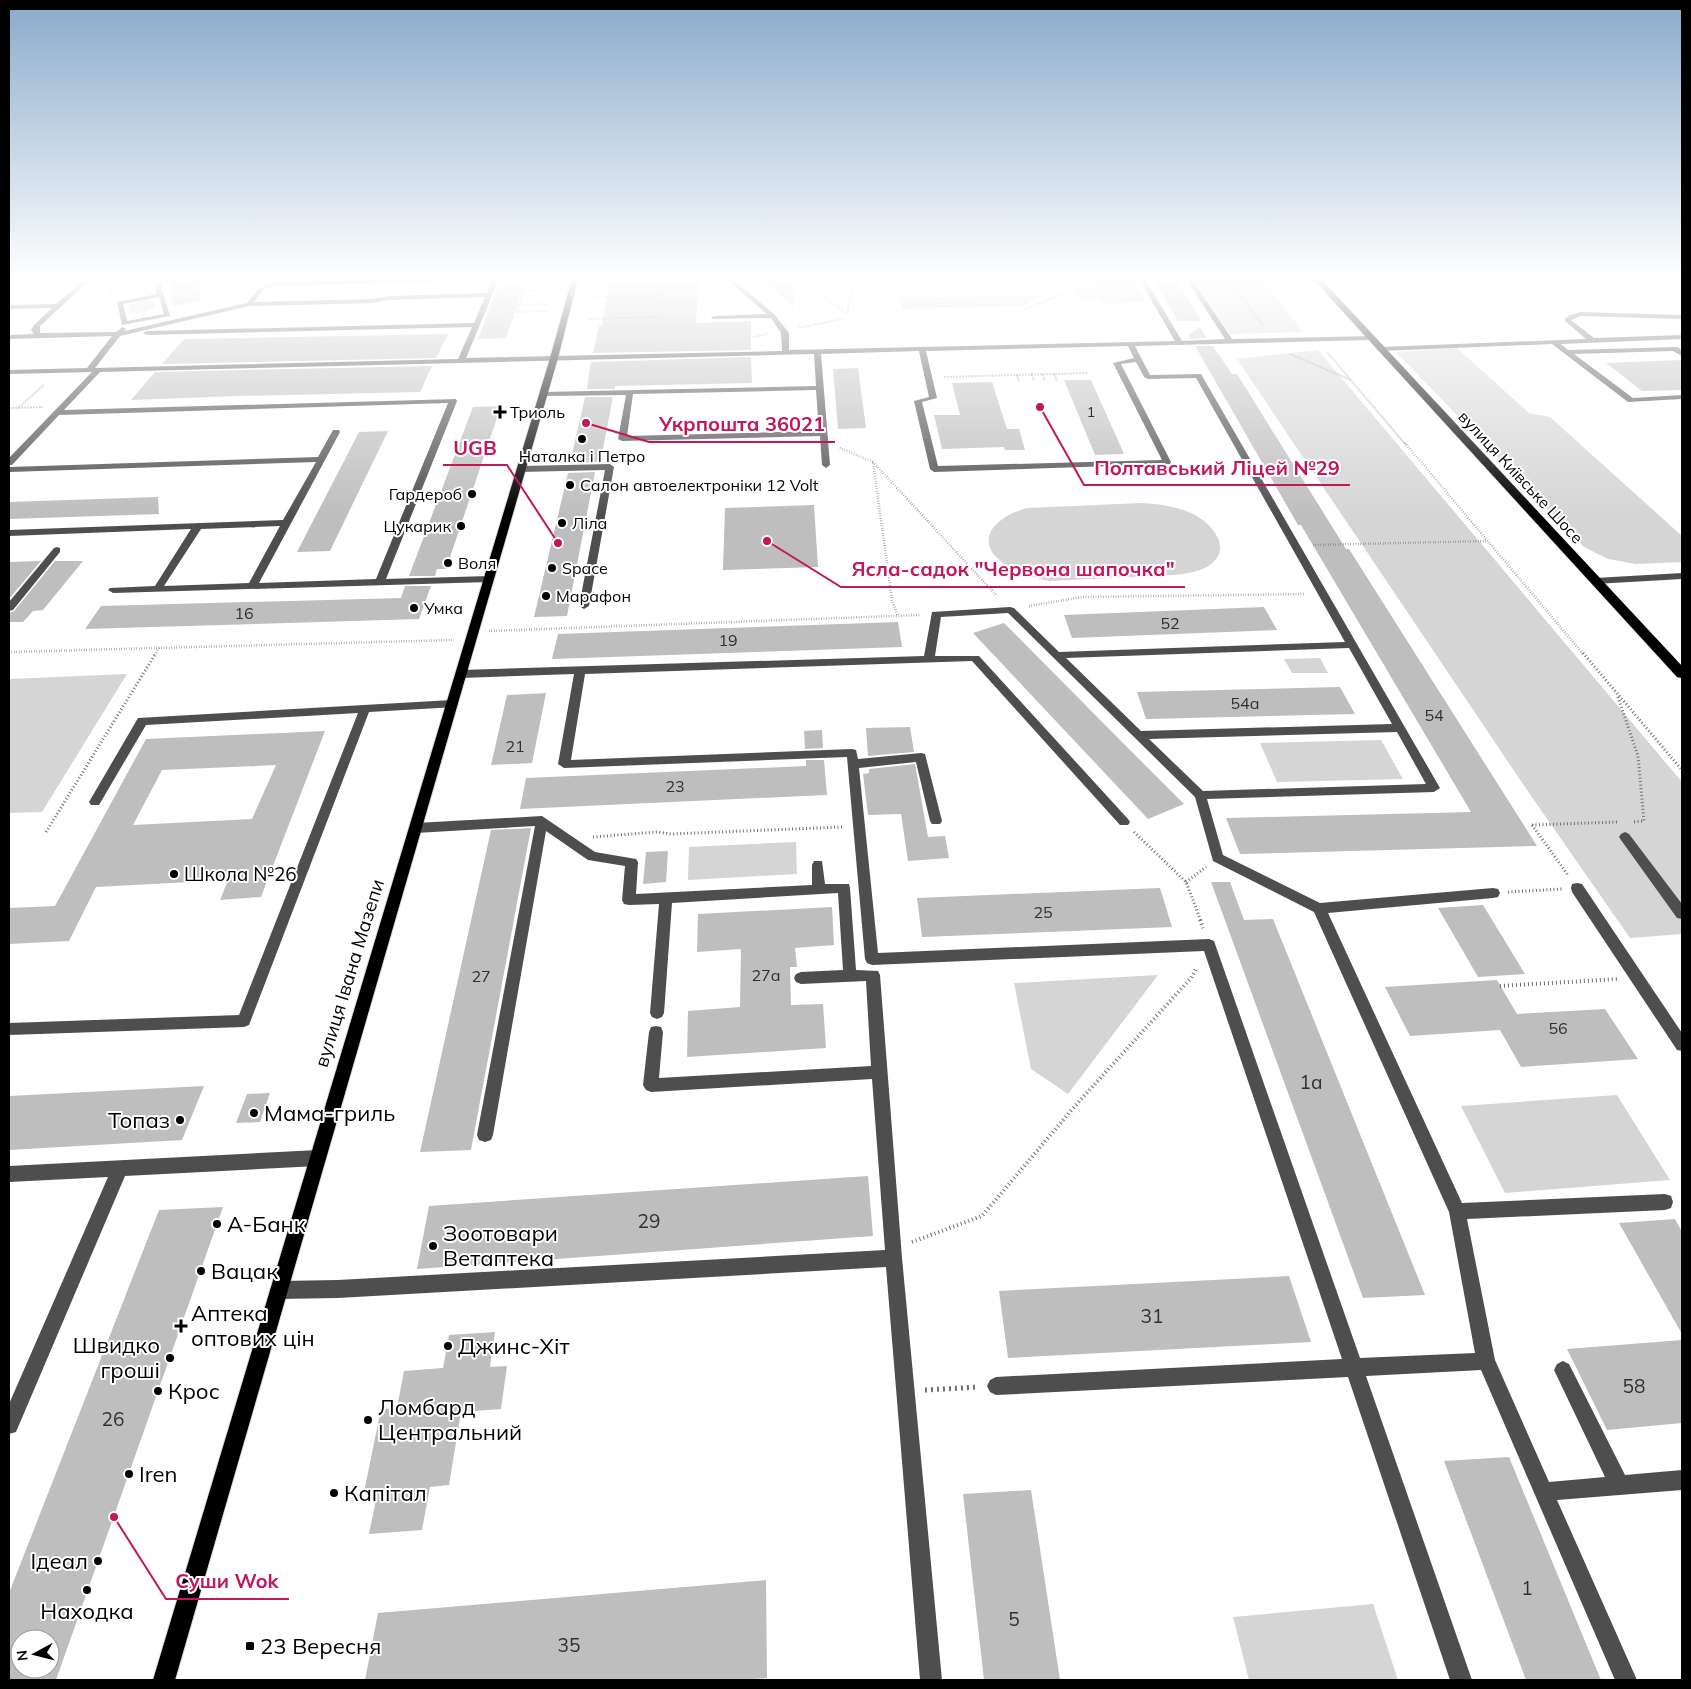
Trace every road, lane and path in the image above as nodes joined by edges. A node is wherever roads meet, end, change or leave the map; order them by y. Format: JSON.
{"nodes":[{"id":1,"x":99,"y":358,"type":"edge"},
{"id":2,"x":554,"y":358,"type":"junction"},
{"id":3,"x":562,"y":358,"type":"edge"},
{"id":4,"x":817,"y":358,"type":"edge"},
{"id":5,"x":924,"y":358,"type":"edge"},
{"id":6,"x":1298,"y":358,"type":"edge"},
{"id":7,"x":1332,"y":358,"type":"edge"},
{"id":8,"x":1389,"y":358,"type":"edge"},
{"id":9,"x":1575,"y":358,"type":"edge"},
{"id":10,"x":1138,"y":359,"type":"joint"},
{"id":11,"x":462,"y":360,"type":"joint"},
{"id":12,"x":99,"y":369,"type":"junction"},
{"id":13,"x":89,"y":370,"type":"junction"},
{"id":14,"x":9,"y":372,"type":"edge"},
{"id":15,"x":1088,"y":373,"type":"dead end"},
{"id":16,"x":1031,"y":374,"type":"junction"},
{"id":17,"x":1042,"y":374,"type":"junction"},
{"id":18,"x":1054,"y":374,"type":"junction"},
{"id":19,"x":1017,"y":375,"type":"junction"},
{"id":20,"x":928,"y":377,"type":"junction"},
{"id":21,"x":1351,"y":380,"type":"junction"},
{"id":22,"x":50,"y":381,"type":"dead end"},
{"id":23,"x":1034,"y":381,"type":"dead end"},
{"id":24,"x":1045,"y":381,"type":"dead end"},
{"id":25,"x":1057,"y":381,"type":"dead end"},
{"id":26,"x":1019,"y":382,"type":"dead end"},
{"id":27,"x":820,"y":388,"type":"junction"},
{"id":28,"x":630,"y":392,"type":"junction"},
{"id":29,"x":544,"y":394,"type":"junction"},
{"id":30,"x":1682,"y":397,"type":"edge"},
{"id":31,"x":9,"y":408,"type":"edge"},
{"id":32,"x":18,"y":408,"type":"junction"},
{"id":33,"x":60,"y":410,"type":"junction"},
{"id":34,"x":336,"y":432,"type":"dead end"},
{"id":35,"x":824,"y":437,"type":"junction"},
{"id":36,"x":322,"y":459,"type":"junction"},
{"id":37,"x":873,"y":462,"type":"junction"},
{"id":38,"x":9,"y":463,"type":"edge"},
{"id":39,"x":826,"y":465,"type":"dead end"},
{"id":40,"x":522,"y":468,"type":"junction"},
{"id":41,"x":9,"y":469,"type":"edge"},
{"id":42,"x":286,"y":523,"type":"junction"},
{"id":43,"x":198,"y":526,"type":"junction"},
{"id":44,"x":9,"y":533,"type":"edge"},
{"id":45,"x":1488,"y":541,"type":"junction"},
{"id":46,"x":1295,"y":545,"type":"junction"},
{"id":47,"x":57,"y":550,"type":"dead end"},
{"id":48,"x":1682,"y":576,"type":"edge"},
{"id":49,"x":489,"y":579,"type":"junction"},
{"id":50,"x":1596,"y":581,"type":"junction"},
{"id":51,"x":380,"y":582,"type":"junction"},
{"id":52,"x":252,"y":586,"type":"junction"},
{"id":53,"x":158,"y":588,"type":"junction"},
{"id":54,"x":113,"y":590,"type":"dead end"},
{"id":55,"x":1323,"y":594,"type":"junction"},
{"id":56,"x":584,"y":606,"type":"dead end"},
{"id":57,"x":9,"y":608,"type":"edge"},
{"id":58,"x":1010,"y":610,"type":"junction"},
{"id":59,"x":936,"y":614,"type":"junction"},
{"id":60,"x":898,"y":616,"type":"junction"},
{"id":61,"x":472,"y":635,"type":"junction"},
{"id":62,"x":1352,"y":645,"type":"junction"},
{"id":63,"x":159,"y":648,"type":"junction"},
{"id":64,"x":9,"y":652,"type":"edge"},
{"id":65,"x":1058,"y":654,"type":"junction"},
{"id":66,"x":929,"y":659,"type":"junction"},
{"id":67,"x":580,"y":671,"type":"junction"},
{"id":68,"x":461,"y":674,"type":"junction"},
{"id":69,"x":1682,"y":674,"type":"edge"},
{"id":70,"x":1614,"y":690,"type":"junction"},
{"id":71,"x":452,"y":704,"type":"junction"},
{"id":72,"x":364,"y":708,"type":"junction"},
{"id":73,"x":1400,"y":728,"type":"junction"},
{"id":74,"x":1139,"y":735,"type":"junction"},
{"id":75,"x":853,"y":764,"type":"junction"},
{"id":76,"x":1682,"y":770,"type":"edge"},
{"id":77,"x":1200,"y":795,"type":"junction"},
{"id":78,"x":95,"y":802,"type":"dead end"},
{"id":79,"x":936,"y":821,"type":"dead end"},
{"id":80,"x":542,"y":822,"type":"junction"},
{"id":81,"x":1124,"y":822,"type":"joint"},
{"id":82,"x":859,"y":826,"type":"junction"},
{"id":83,"x":416,"y":828,"type":"junction"},
{"id":84,"x":46,"y":832,"type":"dead end"},
{"id":85,"x":1625,"y":837,"type":"dead end"},
{"id":86,"x":567,"y":839,"type":"junction"},
{"id":87,"x":1217,"y":858,"type":"junction"},
{"id":88,"x":818,"y":864,"type":"dead end"},
{"id":89,"x":1186,"y":882,"type":"junction"},
{"id":90,"x":1577,"y":888,"type":"junction"},
{"id":91,"x":819,"y":890,"type":"junction"},
{"id":92,"x":1492,"y":893,"type":"joint"},
{"id":93,"x":666,"y":898,"type":"junction"},
{"id":94,"x":1319,"y":908,"type":"junction"},
{"id":95,"x":1682,"y":914,"type":"edge"},
{"id":96,"x":1209,"y":945,"type":"junction"},
{"id":97,"x":872,"y":959,"type":"junction"},
{"id":98,"x":872,"y":975,"type":"junction"},
{"id":99,"x":850,"y":976,"type":"junction"},
{"id":100,"x":801,"y":978,"type":"dead end"},
{"id":101,"x":1637,"y":978,"type":"junction"},
{"id":102,"x":1500,"y":986,"type":"dead end"},
{"id":103,"x":657,"y":1013,"type":"dead end"},
{"id":104,"x":9,"y":1029,"type":"edge"},
{"id":105,"x":656,"y":1032,"type":"dead end"},
{"id":106,"x":1682,"y":1045,"type":"edge"},
{"id":107,"x":879,"y":1072,"type":"junction"},
{"id":108,"x":485,"y":1135,"type":"dead end"},
{"id":109,"x":318,"y":1158,"type":"junction"},
{"id":110,"x":120,"y":1168,"type":"junction"},
{"id":111,"x":9,"y":1174,"type":"edge"},
{"id":112,"x":1666,"y":1202,"type":"dead end"},
{"id":113,"x":1457,"y":1211,"type":"junction"},
{"id":114,"x":893,"y":1253,"type":"junction"},
{"id":115,"x":279,"y":1290,"type":"junction"},
{"id":116,"x":1486,"y":1361,"type":"junction"},
{"id":117,"x":1354,"y":1368,"type":"junction"},
{"id":118,"x":1563,"y":1370,"type":"dead end"},
{"id":119,"x":996,"y":1386,"type":"joint"},
{"id":120,"x":904,"y":1391,"type":"junction"},
{"id":121,"x":9,"y":1425,"type":"edge"},
{"id":122,"x":1682,"y":1480,"type":"edge"},
{"id":123,"x":1620,"y":1486,"type":"junction"},
{"id":124,"x":1543,"y":1492,"type":"junction"},
{"id":125,"x":164,"y":1680,"type":"edge"},
{"id":126,"x":931,"y":1680,"type":"edge"},
{"id":127,"x":1461,"y":1680,"type":"edge"},
{"id":128,"x":1626,"y":1680,"type":"edge"}],
"edges":[{"from":1,"to":13,"type":"street"},
{"from":2,"to":3,"type":"street"},
{"from":2,"to":11,"type":"street"},
{"from":2,"to":29,"type":"main road","name":"вулиця Івана Мазепи"},
{"from":4,"to":27,"type":"street"},
{"from":5,"to":20,"type":"street"},
{"from":6,"to":21,"type":"path"},
{"from":7,"to":21,"type":"path"},
{"from":8,"to":50,"type":"highway","name":"вулиця Київське Шосе"},
{"from":9,"to":30,"type":"street"},
{"from":10,"to":20,"type":"street"},
{"from":10,"to":46,"type":"street"},
{"from":11,"to":12,"type":"street"},
{"from":12,"to":13,"type":"street"},
{"from":12,"to":33,"type":"street"},
{"from":13,"to":14,"type":"street"},
{"from":15,"to":18,"type":"path"},
{"from":16,"to":17,"type":"path"},
{"from":16,"to":19,"type":"path"},
{"from":16,"to":23,"type":"path"},
{"from":17,"to":18,"type":"path"},
{"from":17,"to":24,"type":"path"},
{"from":18,"to":25,"type":"path"},
{"from":19,"to":20,"type":"path"},
{"from":19,"to":26,"type":"path"},
{"from":21,"to":45,"type":"path"},
{"from":22,"to":32,"type":"path"},
{"from":27,"to":28,"type":"street"},
{"from":27,"to":35,"type":"street"},
{"from":28,"to":29,"type":"street"},
{"from":28,"to":35,"type":"street"},
{"from":29,"to":40,"type":"main road","name":"вулиця Івана Мазепи"},
{"from":31,"to":32,"type":"path"},
{"from":32,"to":33,"type":"path"},
{"from":33,"to":38,"type":"street"},
{"from":33,"to":51,"type":"street"},
{"from":34,"to":36,"type":"street"},
{"from":35,"to":37,"type":"path"},
{"from":35,"to":39,"type":"street"},
{"from":36,"to":41,"type":"street"},
{"from":36,"to":42,"type":"street"},
{"from":37,"to":58,"type":"path"},
{"from":37,"to":60,"type":"path"},
{"from":40,"to":49,"type":"main road","name":"вулиця Івана Мазепи"},
{"from":40,"to":56,"type":"street"},
{"from":42,"to":43,"type":"street"},
{"from":42,"to":52,"type":"street"},
{"from":43,"to":44,"type":"street"},
{"from":43,"to":53,"type":"street"},
{"from":45,"to":46,"type":"path"},
{"from":45,"to":70,"type":"path"},
{"from":46,"to":55,"type":"street"},
{"from":47,"to":57,"type":"street"},
{"from":48,"to":50,"type":"street"},
{"from":49,"to":51,"type":"street"},
{"from":49,"to":61,"type":"main road","name":"вулиця Івана Мазепи"},
{"from":50,"to":69,"type":"highway","name":"вулиця Київське Шосе"},
{"from":51,"to":52,"type":"street"},
{"from":52,"to":53,"type":"street"},
{"from":53,"to":54,"type":"street"},
{"from":55,"to":58,"type":"path"},
{"from":55,"to":62,"type":"street"},
{"from":58,"to":59,"type":"street"},
{"from":58,"to":65,"type":"street"},
{"from":59,"to":60,"type":"path"},
{"from":59,"to":66,"type":"street"},
{"from":60,"to":61,"type":"path"},
{"from":61,"to":63,"type":"path"},
{"from":61,"to":68,"type":"main road","name":"вулиця Івана Мазепи"},
{"from":62,"to":65,"type":"street"},
{"from":62,"to":73,"type":"street"},
{"from":63,"to":64,"type":"path"},
{"from":63,"to":84,"type":"path"},
{"from":65,"to":74,"type":"street"},
{"from":66,"to":67,"type":"street"},
{"from":66,"to":81,"type":"street"},
{"from":67,"to":68,"type":"street"},
{"from":67,"to":75,"type":"street"},
{"from":68,"to":71,"type":"main road","name":"вулиця Івана Мазепи"},
{"from":70,"to":76,"type":"path"},
{"from":70,"to":90,"type":"path"},
{"from":71,"to":72,"type":"street"},
{"from":71,"to":83,"type":"main road","name":"вулиця Івана Мазепи"},
{"from":72,"to":78,"type":"street"},
{"from":72,"to":104,"type":"street"},
{"from":73,"to":74,"type":"street"},
{"from":73,"to":77,"type":"street"},
{"from":74,"to":77,"type":"street"},
{"from":75,"to":79,"type":"street"},
{"from":75,"to":82,"type":"street"},
{"from":77,"to":87,"type":"street"},
{"from":80,"to":83,"type":"street"},
{"from":80,"to":86,"type":"street"},
{"from":80,"to":108,"type":"street"},
{"from":81,"to":89,"type":"path"},
{"from":82,"to":86,"type":"path"},
{"from":82,"to":97,"type":"street"},
{"from":83,"to":109,"type":"main road","name":"вулиця Івана Мазепи"},
{"from":85,"to":95,"type":"street"},
{"from":86,"to":93,"type":"street"},
{"from":87,"to":89,"type":"path"},
{"from":87,"to":94,"type":"street"},
{"from":88,"to":91,"type":"street"},
{"from":89,"to":96,"type":"path"},
{"from":90,"to":92,"type":"path"},
{"from":90,"to":101,"type":"street"},
{"from":91,"to":93,"type":"street"},
{"from":91,"to":99,"type":"street"},
{"from":92,"to":94,"type":"street"},
{"from":93,"to":103,"type":"street"},
{"from":94,"to":113,"type":"street"},
{"from":96,"to":97,"type":"street"},
{"from":96,"to":114,"type":"path"},
{"from":96,"to":117,"type":"street"},
{"from":97,"to":98,"type":"street"},
{"from":98,"to":99,"type":"street"},
{"from":98,"to":107,"type":"street"},
{"from":99,"to":100,"type":"street"},
{"from":101,"to":102,"type":"path"},
{"from":101,"to":106,"type":"street"},
{"from":105,"to":107,"type":"street"},
{"from":107,"to":114,"type":"street"},
{"from":109,"to":110,"type":"street"},
{"from":109,"to":115,"type":"main road","name":"вулиця Івана Мазепи"},
{"from":110,"to":111,"type":"street"},
{"from":110,"to":121,"type":"street"},
{"from":112,"to":113,"type":"street"},
{"from":113,"to":116,"type":"street"},
{"from":114,"to":115,"type":"street"},
{"from":114,"to":120,"type":"street"},
{"from":115,"to":125,"type":"main road","name":"вулиця Івана Мазепи"},
{"from":116,"to":117,"type":"street"},
{"from":116,"to":124,"type":"street"},
{"from":117,"to":119,"type":"street"},
{"from":117,"to":127,"type":"street"},
{"from":118,"to":123,"type":"street"},
{"from":119,"to":120,"type":"path"},
{"from":120,"to":126,"type":"street"},
{"from":122,"to":123,"type":"street"},
{"from":123,"to":124,"type":"street"},
{"from":124,"to":128,"type":"street"}]}
